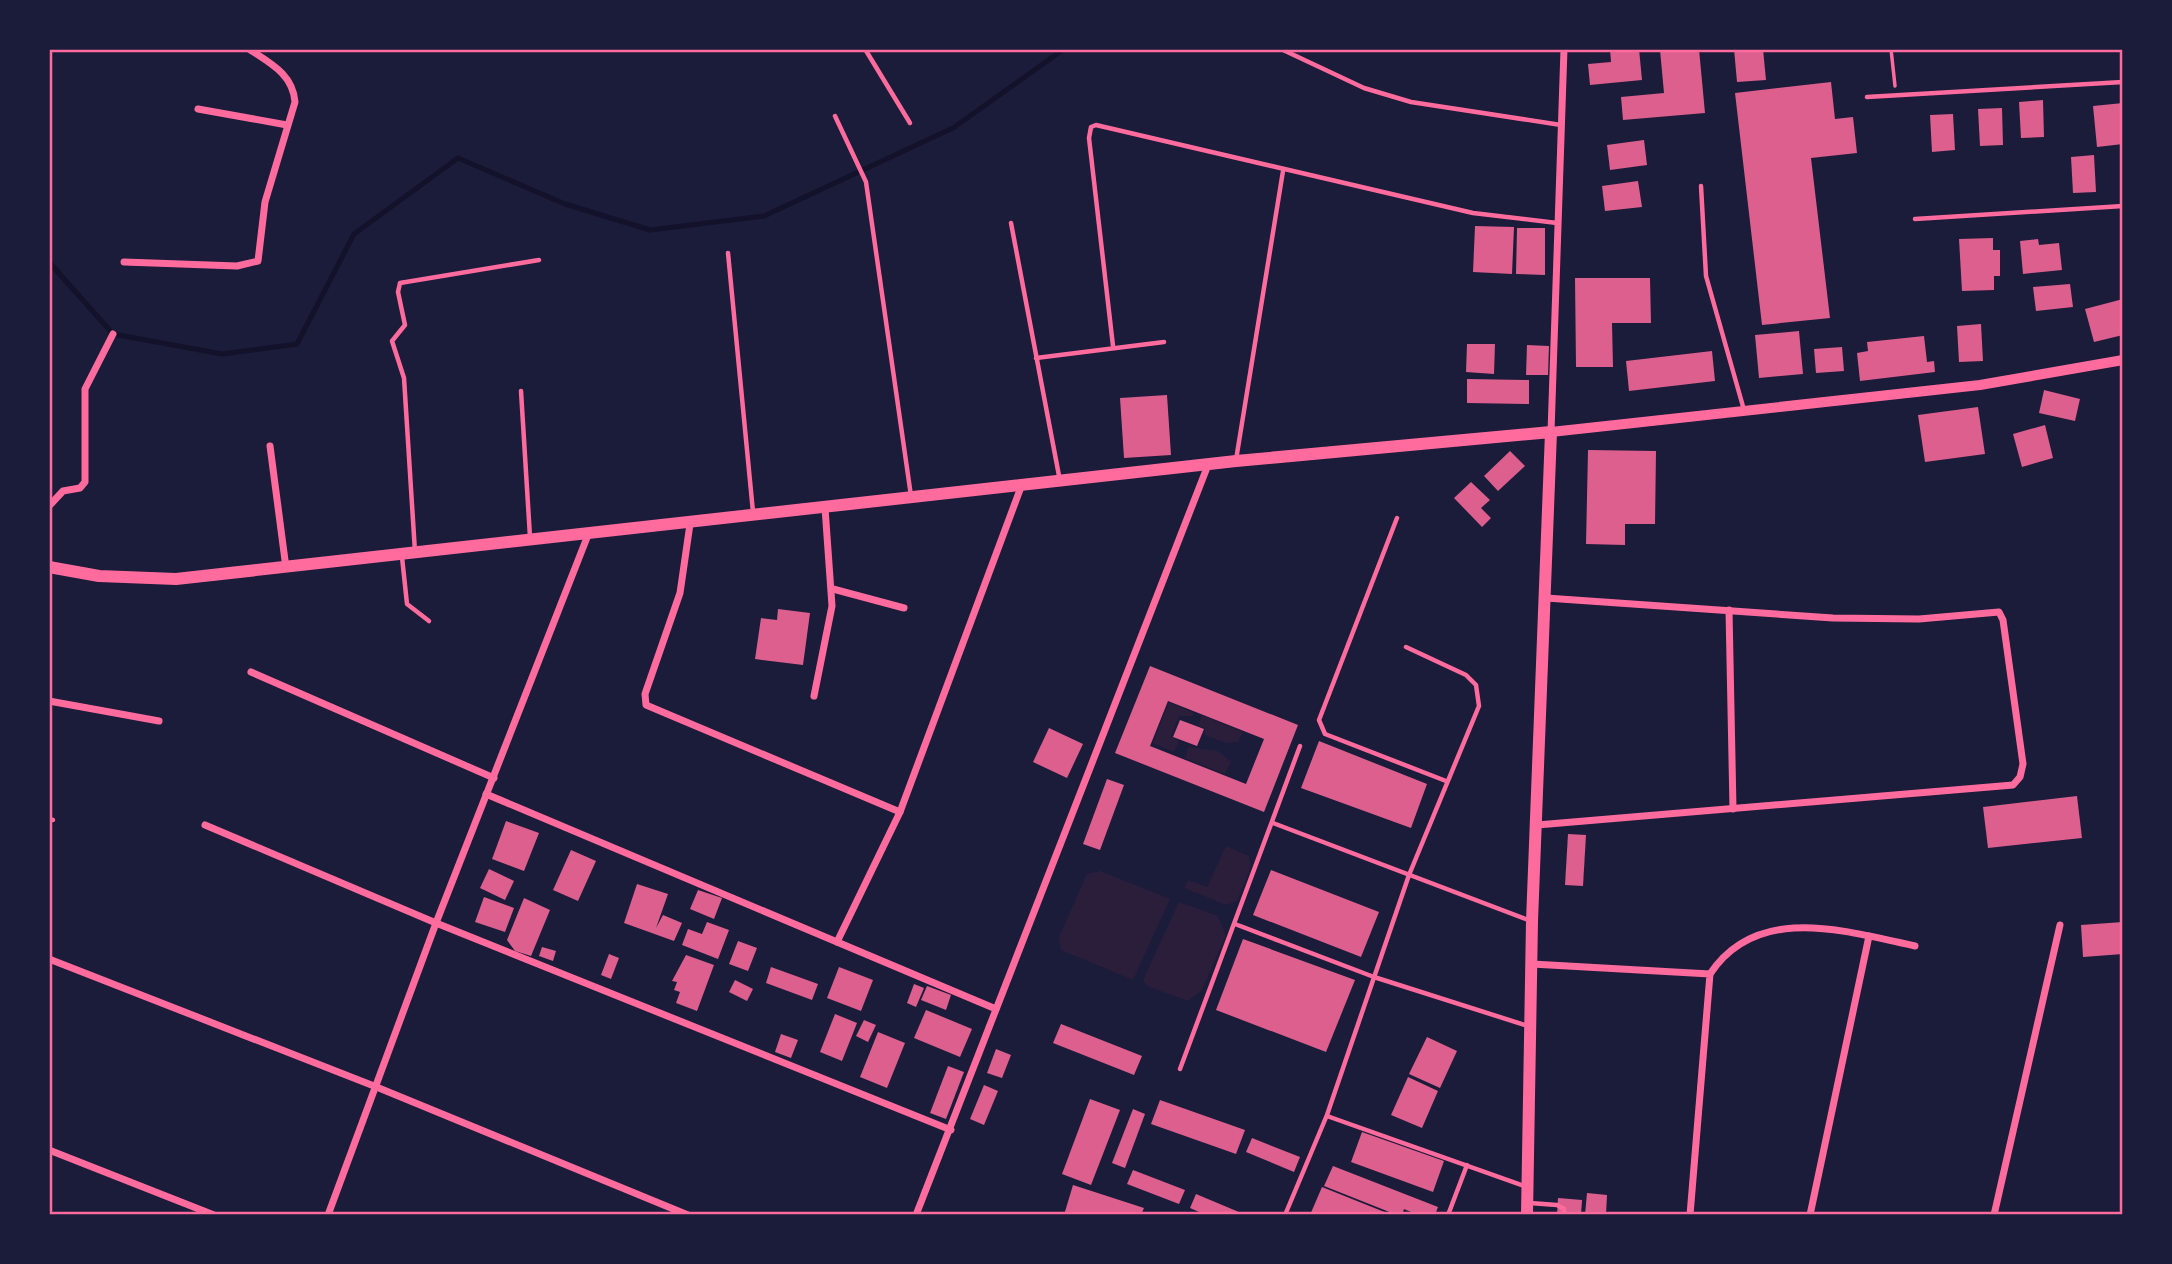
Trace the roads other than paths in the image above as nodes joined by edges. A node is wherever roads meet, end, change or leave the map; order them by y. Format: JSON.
{"nodes":[{"id":1,"x":249,"y":49,"type":"edge"},
{"id":2,"x":865,"y":49,"type":"edge"},
{"id":3,"x":1281,"y":49,"type":"edge"},
{"id":4,"x":1564,"y":49,"type":"edge"},
{"id":5,"x":1295,"y":52,"type":"edge"},
{"id":6,"x":2123,"y":82,"type":"edge"},
{"id":7,"x":1867,"y":97,"type":"dead end"},
{"id":8,"x":198,"y":109,"type":"dead end"},
{"id":9,"x":835,"y":116,"type":"dead end"},
{"id":10,"x":910,"y":122,"type":"dead end"},
{"id":11,"x":287,"y":125,"type":"junction"},
{"id":12,"x":1561,"y":125,"type":"junction"},
{"id":13,"x":1283,"y":171,"type":"junction"},
{"id":14,"x":1701,"y":186,"type":"dead end"},
{"id":15,"x":2123,"y":206,"type":"edge"},
{"id":16,"x":1914,"y":219,"type":"dead end"},
{"id":17,"x":1011,"y":223,"type":"dead end"},
{"id":18,"x":1558,"y":223,"type":"junction"},
{"id":19,"x":728,"y":253,"type":"dead end"},
{"id":20,"x":540,"y":260,"type":"dead end"},
{"id":21,"x":124,"y":262,"type":"dead end"},
{"id":22,"x":113,"y":334,"type":"dead end"},
{"id":23,"x":1164,"y":342,"type":"dead end"},
{"id":24,"x":1113,"y":346,"type":"junction"},
{"id":25,"x":1036,"y":358,"type":"junction"},
{"id":26,"x":2121,"y":362,"type":"edge"},
{"id":27,"x":521,"y":391,"type":"dead end"},
{"id":28,"x":1744,"y":410,"type":"junction"},
{"id":29,"x":1551,"y":432,"type":"junction"},
{"id":30,"x":270,"y":446,"type":"dead end"},
{"id":31,"x":1236,"y":461,"type":"junction"},
{"id":32,"x":1208,"y":465,"type":"junction"},
{"id":33,"x":1060,"y":481,"type":"junction"},
{"id":34,"x":1021,"y":487,"type":"junction"},
{"id":35,"x":912,"y":497,"type":"junction"},
{"id":36,"x":49,"y":506,"type":"edge"},
{"id":37,"x":825,"y":508,"type":"junction"},
{"id":38,"x":754,"y":516,"type":"junction"},
{"id":39,"x":1397,"y":518,"type":"dead end"},
{"id":40,"x":690,"y":524,"type":"junction"},
{"id":41,"x":588,"y":535,"type":"junction"},
{"id":42,"x":530,"y":541,"type":"junction"},
{"id":43,"x":408,"y":554,"type":"junction"},
{"id":44,"x":49,"y":567,"type":"edge"},
{"id":45,"x":286,"y":569,"type":"junction"},
{"id":46,"x":833,"y":589,"type":"junction"},
{"id":47,"x":1546,"y":598,"type":"junction"},
{"id":48,"x":904,"y":608,"type":"dead end"},
{"id":49,"x":1729,"y":610,"type":"junction"},
{"id":50,"x":429,"y":621,"type":"dead end"},
{"id":51,"x":1406,"y":647,"type":"dead end"},
{"id":52,"x":251,"y":672,"type":"dead end"},
{"id":53,"x":814,"y":696,"type":"dead end"},
{"id":54,"x":49,"y":701,"type":"edge"},
{"id":55,"x":159,"y":721,"type":"dead end"},
{"id":56,"x":1300,"y":746,"type":"dead end"},
{"id":57,"x":494,"y":778,"type":"junction"},
{"id":58,"x":1446,"y":781,"type":"junction"},
{"id":59,"x":486,"y":794,"type":"junction"},
{"id":60,"x":1733,"y":810,"type":"junction"},
{"id":61,"x":900,"y":812,"type":"junction"},
{"id":62,"x":1273,"y":823,"type":"junction"},
{"id":63,"x":205,"y":825,"type":"dead end"},
{"id":64,"x":1537,"y":825,"type":"junction"},
{"id":65,"x":1409,"y":875,"type":"junction"},
{"id":66,"x":1532,"y":921,"type":"junction"},
{"id":67,"x":436,"y":923,"type":"junction"},
{"id":68,"x":1235,"y":924,"type":"junction"},
{"id":69,"x":2060,"y":925,"type":"dead end"},
{"id":70,"x":1869,"y":936,"type":"junction"},
{"id":71,"x":837,"y":943,"type":"junction"},
{"id":72,"x":1915,"y":946,"type":"dead end"},
{"id":73,"x":49,"y":959,"type":"edge"},
{"id":74,"x":1532,"y":964,"type":"junction"},
{"id":75,"x":1710,"y":974,"type":"junction"},
{"id":76,"x":1374,"y":978,"type":"junction"},
{"id":77,"x":996,"y":1009,"type":"junction"},
{"id":78,"x":1531,"y":1027,"type":"junction"},
{"id":79,"x":1180,"y":1069,"type":"dead end"},
{"id":80,"x":374,"y":1086,"type":"junction"},
{"id":81,"x":1327,"y":1115,"type":"junction"},
{"id":82,"x":951,"y":1130,"type":"junction"},
{"id":83,"x":49,"y":1150,"type":"edge"},
{"id":84,"x":1467,"y":1165,"type":"junction"},
{"id":85,"x":1527,"y":1187,"type":"junction"},
{"id":86,"x":1527,"y":1209,"type":"edge"},
{"id":87,"x":214,"y":1215,"type":"edge"},
{"id":88,"x":328,"y":1215,"type":"edge"},
{"id":89,"x":688,"y":1215,"type":"edge"},
{"id":90,"x":916,"y":1215,"type":"edge"},
{"id":91,"x":998,"y":1215,"type":"edge"},
{"id":92,"x":1017,"y":1215,"type":"edge"},
{"id":93,"x":1285,"y":1215,"type":"edge"},
{"id":94,"x":1448,"y":1215,"type":"edge"},
{"id":95,"x":1564,"y":1215,"type":"edge"},
{"id":96,"x":1690,"y":1215,"type":"edge"},
{"id":97,"x":1810,"y":1215,"type":"edge"},
{"id":98,"x":1994,"y":1215,"type":"edge"}],
"edges":[{"from":1,"to":11,"type":"street"},
{"from":2,"to":10,"type":"lane"},
{"from":3,"to":5,"type":"lane"},
{"from":4,"to":12,"type":"street"},
{"from":5,"to":12,"type":"lane"},
{"from":6,"to":7,"type":"lane"},
{"from":8,"to":11,"type":"street"},
{"from":9,"to":35,"type":"lane"},
{"from":11,"to":21,"type":"street"},
{"from":12,"to":18,"type":"street"},
{"from":13,"to":18,"type":"lane"},
{"from":13,"to":24,"type":"lane"},
{"from":13,"to":31,"type":"lane"},
{"from":14,"to":28,"type":"lane"},
{"from":15,"to":16,"type":"lane"},
{"from":17,"to":25,"type":"lane"},
{"from":18,"to":29,"type":"street"},
{"from":19,"to":38,"type":"lane"},
{"from":20,"to":43,"type":"lane"},
{"from":22,"to":36,"type":"street"},
{"from":23,"to":24,"type":"lane"},
{"from":24,"to":25,"type":"lane"},
{"from":25,"to":33,"type":"lane"},
{"from":26,"to":28,"type":"street"},
{"from":27,"to":42,"type":"lane"},
{"from":28,"to":29,"type":"street"},
{"from":29,"to":31,"type":"main road"},
{"from":29,"to":47,"type":"main road"},
{"from":30,"to":45,"type":"street"},
{"from":31,"to":32,"type":"main road"},
{"from":32,"to":33,"type":"main road"},
{"from":32,"to":77,"type":"street"},
{"from":33,"to":34,"type":"main road"},
{"from":34,"to":35,"type":"main road"},
{"from":34,"to":61,"type":"street"},
{"from":35,"to":37,"type":"main road"},
{"from":37,"to":38,"type":"main road"},
{"from":37,"to":46,"type":"street"},
{"from":38,"to":40,"type":"main road"},
{"from":39,"to":58,"type":"lane"},
{"from":40,"to":41,"type":"main road"},
{"from":40,"to":61,"type":"street"},
{"from":41,"to":42,"type":"main road"},
{"from":41,"to":57,"type":"street"},
{"from":42,"to":43,"type":"main road"},
{"from":43,"to":45,"type":"main road"},
{"from":43,"to":50,"type":"lane"},
{"from":44,"to":45,"type":"main road"},
{"from":46,"to":48,"type":"street"},
{"from":46,"to":53,"type":"street"},
{"from":47,"to":49,"type":"street"},
{"from":47,"to":64,"type":"main road"},
{"from":49,"to":60,"type":"street"},
{"from":49,"to":60,"type":"street"},
{"from":51,"to":58,"type":"lane"},
{"from":52,"to":57,"type":"street"},
{"from":54,"to":55,"type":"street"},
{"from":56,"to":62,"type":"lane"},
{"from":57,"to":59,"type":"street"},
{"from":58,"to":65,"type":"lane"},
{"from":59,"to":67,"type":"street"},
{"from":59,"to":71,"type":"street"},
{"from":60,"to":64,"type":"street"},
{"from":61,"to":71,"type":"street"},
{"from":62,"to":65,"type":"lane"},
{"from":62,"to":68,"type":"lane"},
{"from":63,"to":67,"type":"street"},
{"from":64,"to":66,"type":"main road"},
{"from":65,"to":66,"type":"lane"},
{"from":65,"to":76,"type":"lane"},
{"from":66,"to":74,"type":"main road"},
{"from":67,"to":80,"type":"street"},
{"from":67,"to":82,"type":"street"},
{"from":68,"to":76,"type":"lane"},
{"from":68,"to":79,"type":"lane"},
{"from":69,"to":98,"type":"street"},
{"from":70,"to":72,"type":"street"},
{"from":70,"to":75,"type":"street"},
{"from":70,"to":97,"type":"street"},
{"from":71,"to":77,"type":"street"},
{"from":73,"to":80,"type":"street"},
{"from":74,"to":75,"type":"street"},
{"from":74,"to":78,"type":"main road"},
{"from":75,"to":96,"type":"street"},
{"from":76,"to":78,"type":"lane"},
{"from":76,"to":81,"type":"lane"},
{"from":77,"to":82,"type":"street"},
{"from":78,"to":85,"type":"main road"},
{"from":80,"to":88,"type":"street"},
{"from":80,"to":89,"type":"street"},
{"from":81,"to":84,"type":"lane"},
{"from":81,"to":93,"type":"lane"},
{"from":82,"to":90,"type":"street"},
{"from":83,"to":87,"type":"street"},
{"from":84,"to":85,"type":"lane"},
{"from":84,"to":94,"type":"lane"},
{"from":85,"to":86,"type":"main road"},
{"from":86,"to":95,"type":"lane"},
{"from":91,"to":92,"type":"lane"}]}
